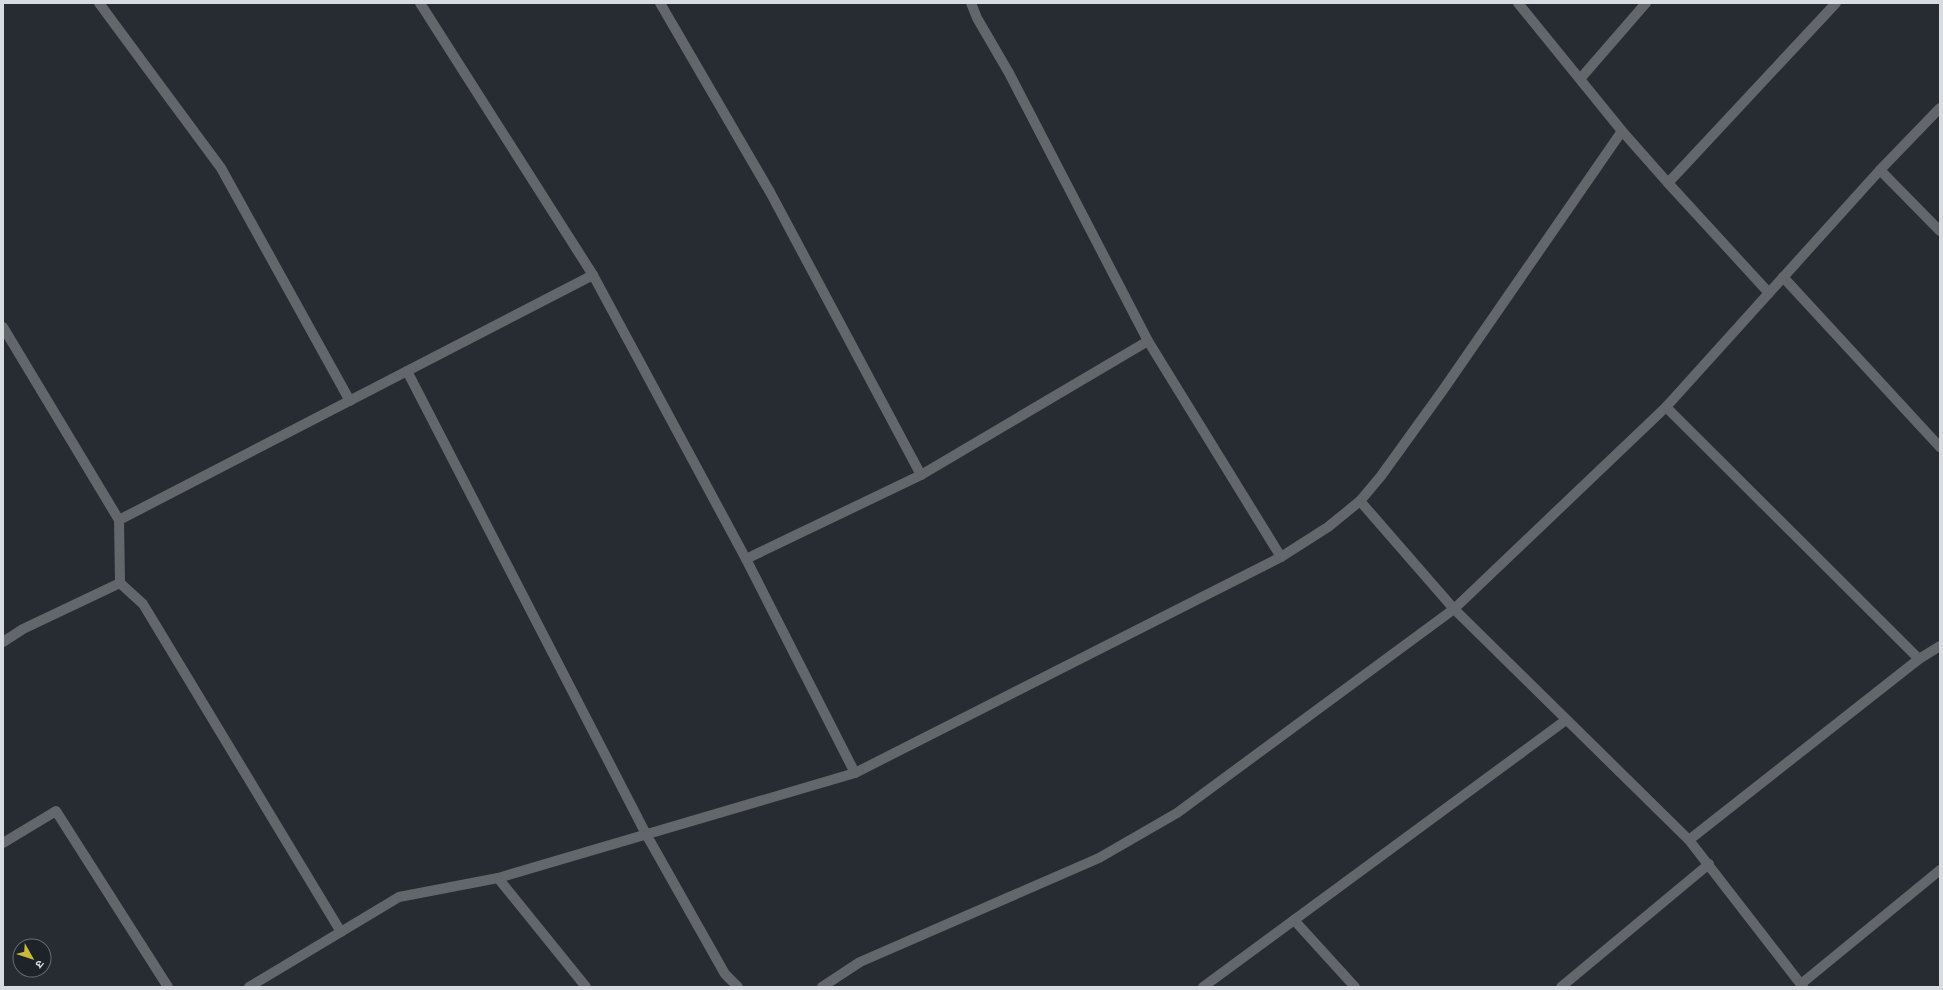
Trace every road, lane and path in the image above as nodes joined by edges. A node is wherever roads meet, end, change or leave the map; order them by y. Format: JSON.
{"nodes":[{"id":1,"x":99,"y":3,"type":"edge"},
{"id":2,"x":420,"y":3,"type":"edge"},
{"id":3,"x":660,"y":3,"type":"edge"},
{"id":4,"x":971,"y":3,"type":"edge"},
{"id":5,"x":1518,"y":3,"type":"edge"},
{"id":6,"x":1646,"y":3,"type":"edge"},
{"id":7,"x":1836,"y":3,"type":"edge"},
{"id":8,"x":1580,"y":79,"type":"junction"},
{"id":9,"x":1940,"y":108,"type":"edge"},
{"id":10,"x":1622,"y":131,"type":"junction"},
{"id":11,"x":1880,"y":170,"type":"junction"},
{"id":12,"x":1668,"y":183,"type":"junction"},
{"id":13,"x":1940,"y":231,"type":"edge"},
{"id":14,"x":593,"y":275,"type":"junction"},
{"id":15,"x":1783,"y":277,"type":"junction"},
{"id":16,"x":1769,"y":293,"type":"junction"},
{"id":17,"x":3,"y":327,"type":"edge"},
{"id":18,"x":1148,"y":341,"type":"junction"},
{"id":19,"x":407,"y":371,"type":"junction"},
{"id":20,"x":350,"y":400,"type":"junction"},
{"id":21,"x":1666,"y":407,"type":"junction"},
{"id":22,"x":1940,"y":447,"type":"edge"},
{"id":23,"x":921,"y":475,"type":"junction"},
{"id":24,"x":1360,"y":501,"type":"junction"},
{"id":25,"x":119,"y":520,"type":"junction"},
{"id":26,"x":1281,"y":557,"type":"junction"},
{"id":27,"x":746,"y":559,"type":"junction"},
{"id":28,"x":120,"y":583,"type":"junction"},
{"id":29,"x":1454,"y":609,"type":"junction"},
{"id":30,"x":3,"y":642,"type":"edge"},
{"id":31,"x":1940,"y":646,"type":"edge"},
{"id":32,"x":1919,"y":659,"type":"junction"},
{"id":33,"x":1566,"y":720,"type":"junction"},
{"id":34,"x":855,"y":773,"type":"junction"},
{"id":35,"x":646,"y":834,"type":"junction"},
{"id":36,"x":1690,"y":840,"type":"junction"},
{"id":37,"x":3,"y":843,"type":"edge"},
{"id":38,"x":1709,"y":864,"type":"junction"},
{"id":39,"x":1940,"y":870,"type":"edge"},
{"id":40,"x":498,"y":878,"type":"junction"},
{"id":41,"x":1294,"y":920,"type":"junction"},
{"id":42,"x":341,"y":932,"type":"junction"},
{"id":43,"x":1802,"y":986,"type":"edge"},
{"id":44,"x":168,"y":987,"type":"edge"},
{"id":45,"x":249,"y":987,"type":"edge"},
{"id":46,"x":586,"y":987,"type":"edge"},
{"id":47,"x":738,"y":987,"type":"edge"},
{"id":48,"x":822,"y":987,"type":"edge"},
{"id":49,"x":1203,"y":987,"type":"edge"},
{"id":50,"x":1355,"y":987,"type":"edge"},
{"id":51,"x":1561,"y":987,"type":"edge"}],
"edges":[{"from":1,"to":20,"type":"street"},
{"from":2,"to":14,"type":"street"},
{"from":3,"to":23,"type":"street"},
{"from":4,"to":18,"type":"street"},
{"from":5,"to":8,"type":"street"},
{"from":6,"to":8,"type":"street"},
{"from":7,"to":12,"type":"street"},
{"from":8,"to":10,"type":"street"},
{"from":9,"to":11,"type":"street"},
{"from":10,"to":12,"type":"street"},
{"from":10,"to":24,"type":"street"},
{"from":11,"to":13,"type":"street"},
{"from":11,"to":15,"type":"street"},
{"from":12,"to":16,"type":"street"},
{"from":14,"to":19,"type":"street"},
{"from":14,"to":27,"type":"street"},
{"from":15,"to":16,"type":"street"},
{"from":15,"to":22,"type":"street"},
{"from":16,"to":21,"type":"street"},
{"from":17,"to":25,"type":"street"},
{"from":18,"to":23,"type":"street"},
{"from":18,"to":26,"type":"street"},
{"from":19,"to":20,"type":"street"},
{"from":19,"to":35,"type":"street"},
{"from":20,"to":25,"type":"street"},
{"from":21,"to":29,"type":"street"},
{"from":21,"to":32,"type":"street"},
{"from":23,"to":27,"type":"street"},
{"from":24,"to":26,"type":"street"},
{"from":24,"to":29,"type":"street"},
{"from":25,"to":28,"type":"street"},
{"from":26,"to":34,"type":"street"},
{"from":27,"to":34,"type":"street"},
{"from":28,"to":30,"type":"street"},
{"from":28,"to":42,"type":"street"},
{"from":29,"to":33,"type":"street"},
{"from":29,"to":48,"type":"street"},
{"from":31,"to":32,"type":"street"},
{"from":32,"to":36,"type":"street"},
{"from":33,"to":36,"type":"street"},
{"from":33,"to":41,"type":"street"},
{"from":34,"to":35,"type":"street"},
{"from":35,"to":40,"type":"street"},
{"from":35,"to":47,"type":"street"},
{"from":36,"to":38,"type":"street"},
{"from":37,"to":44,"type":"street"},
{"from":38,"to":43,"type":"street"},
{"from":38,"to":51,"type":"street"},
{"from":39,"to":43,"type":"street"},
{"from":40,"to":42,"type":"street"},
{"from":40,"to":46,"type":"street"},
{"from":41,"to":49,"type":"street"},
{"from":41,"to":50,"type":"street"},
{"from":42,"to":45,"type":"street"}]}
